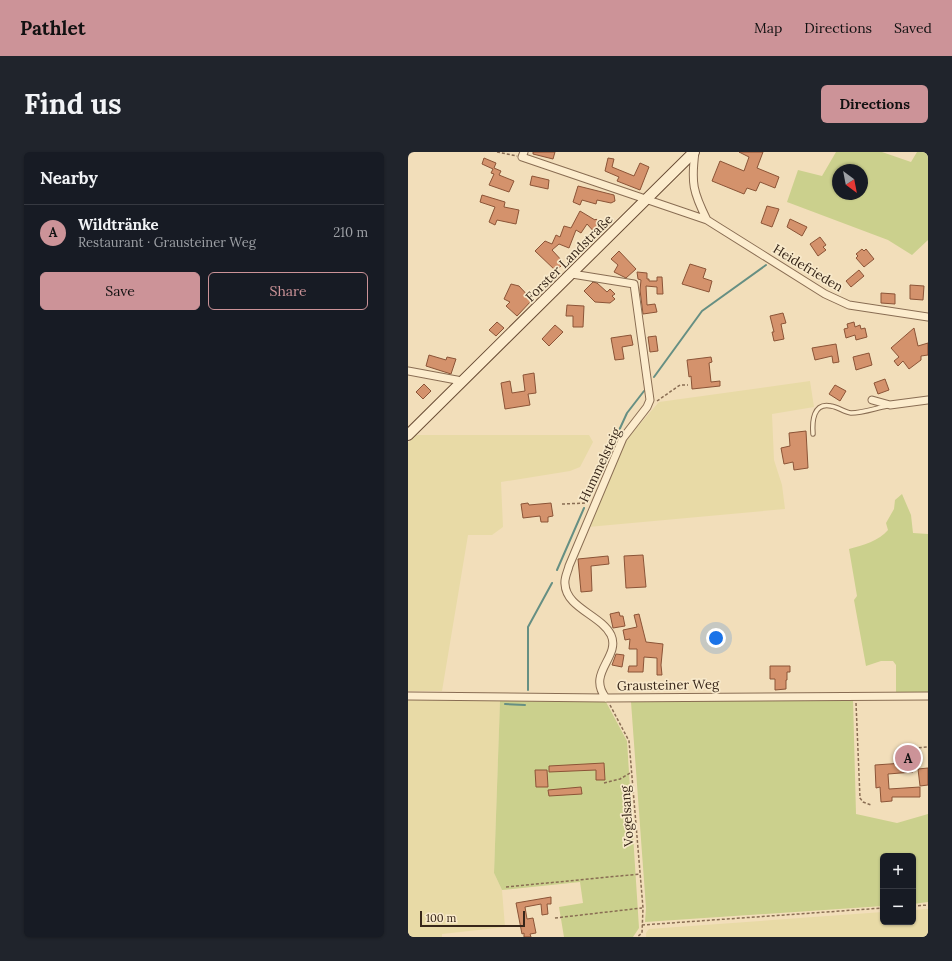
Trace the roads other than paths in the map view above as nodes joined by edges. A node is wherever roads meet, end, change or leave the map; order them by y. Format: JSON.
{"nodes":[{"id":1,"x":694,"y":152,"type":"edge"},
{"id":2,"x":523,"y":155,"type":"edge"},
{"id":3,"x":646,"y":200,"type":"junction"},
{"id":4,"x":707,"y":220,"type":"junction"},
{"id":5,"x":572,"y":274,"type":"junction"},
{"id":6,"x":928,"y":318,"type":"edge"},
{"id":7,"x":408,"y":371,"type":"edge"},
{"id":8,"x":462,"y":381,"type":"junction"},
{"id":9,"x":872,"y":400,"type":"dead end"},
{"id":10,"x":928,"y":400,"type":"edge"},
{"id":11,"x":890,"y":405,"type":"junction"},
{"id":12,"x":408,"y":434,"type":"edge"},
{"id":13,"x":813,"y":434,"type":"dead end"},
{"id":14,"x":408,"y":696,"type":"edge"},
{"id":15,"x":928,"y":696,"type":"edge"},
{"id":16,"x":606,"y":698,"type":"junction"}],
"edges":[{"from":1,"to":3,"type":"main road","name":"Forster Landstraße"},
{"from":1,"to":4,"type":"street"},
{"from":2,"to":3,"type":"street","name":"Heidefrieden"},
{"from":3,"to":4,"type":"street","name":"Heidefrieden"},
{"from":3,"to":5,"type":"main road","name":"Forster Landstraße"},
{"from":4,"to":6,"type":"street","name":"Heidefrieden"},
{"from":5,"to":8,"type":"main road","name":"Forster Landstraße"},
{"from":5,"to":16,"type":"street","name":"Hummelsteig"},
{"from":7,"to":8,"type":"street"},
{"from":8,"to":12,"type":"main road","name":"Forster Landstraße"},
{"from":9,"to":11,"type":"street"},
{"from":10,"to":11,"type":"street"},
{"from":11,"to":13,"type":"lane"},
{"from":14,"to":16,"type":"street","name":"Grausteiner Weg"},
{"from":15,"to":16,"type":"street","name":"Grausteiner Weg"}]}
